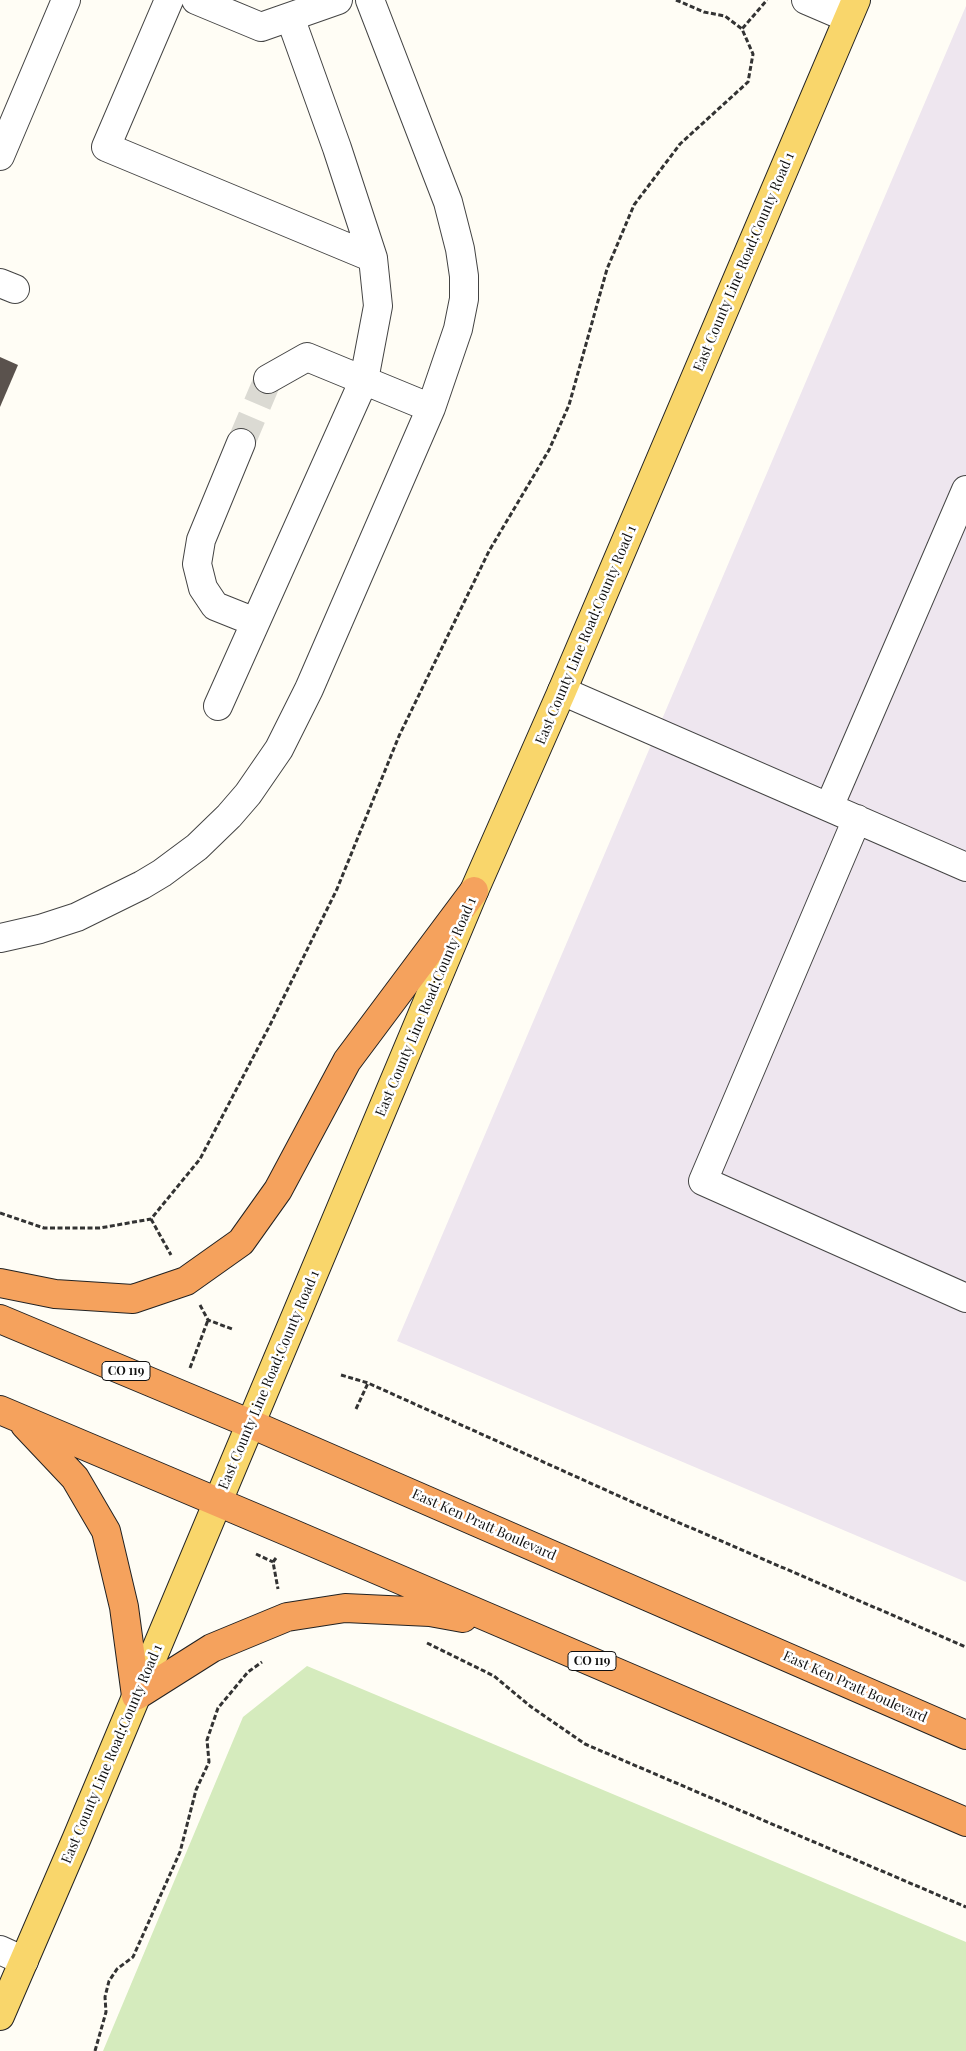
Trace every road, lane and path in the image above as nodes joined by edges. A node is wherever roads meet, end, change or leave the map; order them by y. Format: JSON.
{"nodes":[{"id":1,"x":66,"y":0,"type":"edge"},
{"id":2,"x":168,"y":0,"type":"edge"},
{"id":3,"x":196,"y":0,"type":"edge"},
{"id":4,"x":338,"y":0,"type":"edge"},
{"id":5,"x":370,"y":0,"type":"edge"},
{"id":6,"x":676,"y":0,"type":"edge"},
{"id":7,"x":767,"y":0,"type":"edge"},
{"id":8,"x":806,"y":0,"type":"edge"},
{"id":9,"x":852,"y":9,"type":"edge"},
{"id":10,"x":290,"y":17,"type":"junction"},
{"id":11,"x":742,"y":29,"type":"junction"},
{"id":12,"x":0,"y":156,"type":"edge"},
{"id":13,"x":373,"y":258,"type":"junction"},
{"id":14,"x":268,"y":379,"type":"tunnel mouth"},
{"id":15,"x":364,"y":380,"type":"junction"},
{"id":16,"x":431,"y":408,"type":"junction"},
{"id":17,"x":241,"y":443,"type":"tunnel mouth"},
{"id":18,"x":966,"y":490,"type":"edge"},
{"id":19,"x":256,"y":622,"type":"junction"},
{"id":20,"x":562,"y":691,"type":"junction"},
{"id":21,"x":218,"y":706,"type":"dead end"},
{"id":22,"x":830,"y":808,"type":"junction"},
{"id":23,"x":857,"y":819,"type":"junction"},
{"id":24,"x":966,"y":867,"type":"edge"},
{"id":25,"x":474,"y":891,"type":"junction"},
{"id":26,"x":0,"y":938,"type":"edge"},
{"id":27,"x":0,"y":1212,"type":"edge"},
{"id":28,"x":150,"y":1219,"type":"junction"},
{"id":29,"x":173,"y":1257,"type":"dead end"},
{"id":30,"x":0,"y":1283,"type":"edge"},
{"id":31,"x":966,"y":1298,"type":"edge"},
{"id":32,"x":197,"y":1300,"type":"dead end"},
{"id":33,"x":0,"y":1319,"type":"edge"},
{"id":34,"x":208,"y":1320,"type":"junction"},
{"id":35,"x":232,"y":1330,"type":"dead end"},
{"id":36,"x":190,"y":1370,"type":"dead end"},
{"id":37,"x":341,"y":1375,"type":"dead end"},
{"id":38,"x":368,"y":1383,"type":"junction"},
{"id":39,"x":356,"y":1410,"type":"dead end"},
{"id":40,"x":9,"y":1414,"type":"edge"},
{"id":41,"x":251,"y":1424,"type":"junction"},
{"id":42,"x":218,"y":1502,"type":"junction"},
{"id":43,"x":256,"y":1554,"type":"dead end"},
{"id":44,"x":278,"y":1555,"type":"dead end"},
{"id":45,"x":272,"y":1562,"type":"junction"},
{"id":46,"x":279,"y":1598,"type":"dead end"},
{"id":47,"x":508,"y":1626,"type":"junction"},
{"id":48,"x":419,"y":1639,"type":"dead end"},
{"id":49,"x":966,"y":1647,"type":"edge"},
{"id":50,"x":269,"y":1657,"type":"dead end"},
{"id":51,"x":136,"y":1696,"type":"junction"},
{"id":52,"x":966,"y":1735,"type":"edge"},
{"id":53,"x":966,"y":1822,"type":"edge"},
{"id":54,"x":966,"y":1906,"type":"edge"},
{"id":55,"x":12,"y":1955,"type":"edge"},
{"id":56,"x":0,"y":2016,"type":"edge"},
{"id":57,"x":95,"y":2051,"type":"edge"}],
"edges":[{"from":1,"to":12,"type":"street"},
{"from":2,"to":13,"type":"street"},
{"from":3,"to":10,"type":"street"},
{"from":4,"to":10,"type":"street"},
{"from":5,"to":16,"type":"street"},
{"from":6,"to":11,"type":"path"},
{"from":7,"to":11,"type":"path"},
{"from":8,"to":9,"type":"street"},
{"from":9,"to":20,"type":"main road","name":"East County Line Road;County Road 1"},
{"from":10,"to":13,"type":"street"},
{"from":11,"to":28,"type":"path"},
{"from":13,"to":15,"type":"street"},
{"from":14,"to":15,"type":"street"},
{"from":15,"to":16,"type":"street"},
{"from":15,"to":19,"type":"street"},
{"from":16,"to":26,"type":"street"},
{"from":17,"to":19,"type":"street"},
{"from":18,"to":22,"type":"street"},
{"from":19,"to":21,"type":"street"},
{"from":20,"to":22,"type":"street"},
{"from":20,"to":25,"type":"main road","name":"East County Line Road;County Road 1"},
{"from":22,"to":23,"type":"street"},
{"from":23,"to":24,"type":"street"},
{"from":23,"to":31,"type":"street"},
{"from":25,"to":30,"type":"highway"},
{"from":25,"to":41,"type":"main road","name":"East County Line Road;County Road 1"},
{"from":27,"to":28,"type":"path"},
{"from":28,"to":29,"type":"path"},
{"from":32,"to":34,"type":"path"},
{"from":33,"to":41,"type":"highway","name":"East Ken Pratt Boulevard","number":"CO 119"},
{"from":34,"to":35,"type":"path"},
{"from":34,"to":36,"type":"path"},
{"from":37,"to":38,"type":"path"},
{"from":38,"to":39,"type":"path"},
{"from":38,"to":49,"type":"path"},
{"from":40,"to":42,"type":"highway","number":"CO 119"},
{"from":40,"to":51,"type":"highway"},
{"from":41,"to":42,"type":"main road","name":"East County Line Road;County Road 1"},
{"from":41,"to":52,"type":"highway","name":"East Ken Pratt Boulevard","number":"CO 119"},
{"from":42,"to":47,"type":"highway","number":"CO 119"},
{"from":42,"to":51,"type":"main road","name":"East County Line Road;County Road 1"},
{"from":43,"to":45,"type":"path"},
{"from":44,"to":45,"type":"path"},
{"from":45,"to":46,"type":"path"},
{"from":47,"to":51,"type":"highway"},
{"from":47,"to":53,"type":"highway","number":"CO 119"},
{"from":48,"to":54,"type":"path"},
{"from":50,"to":57,"type":"path"},
{"from":51,"to":55,"type":"main road","name":"East County Line Road;County Road 1"},
{"from":55,"to":56,"type":"main road","name":"East County Line Road;County Road 1"}]}
